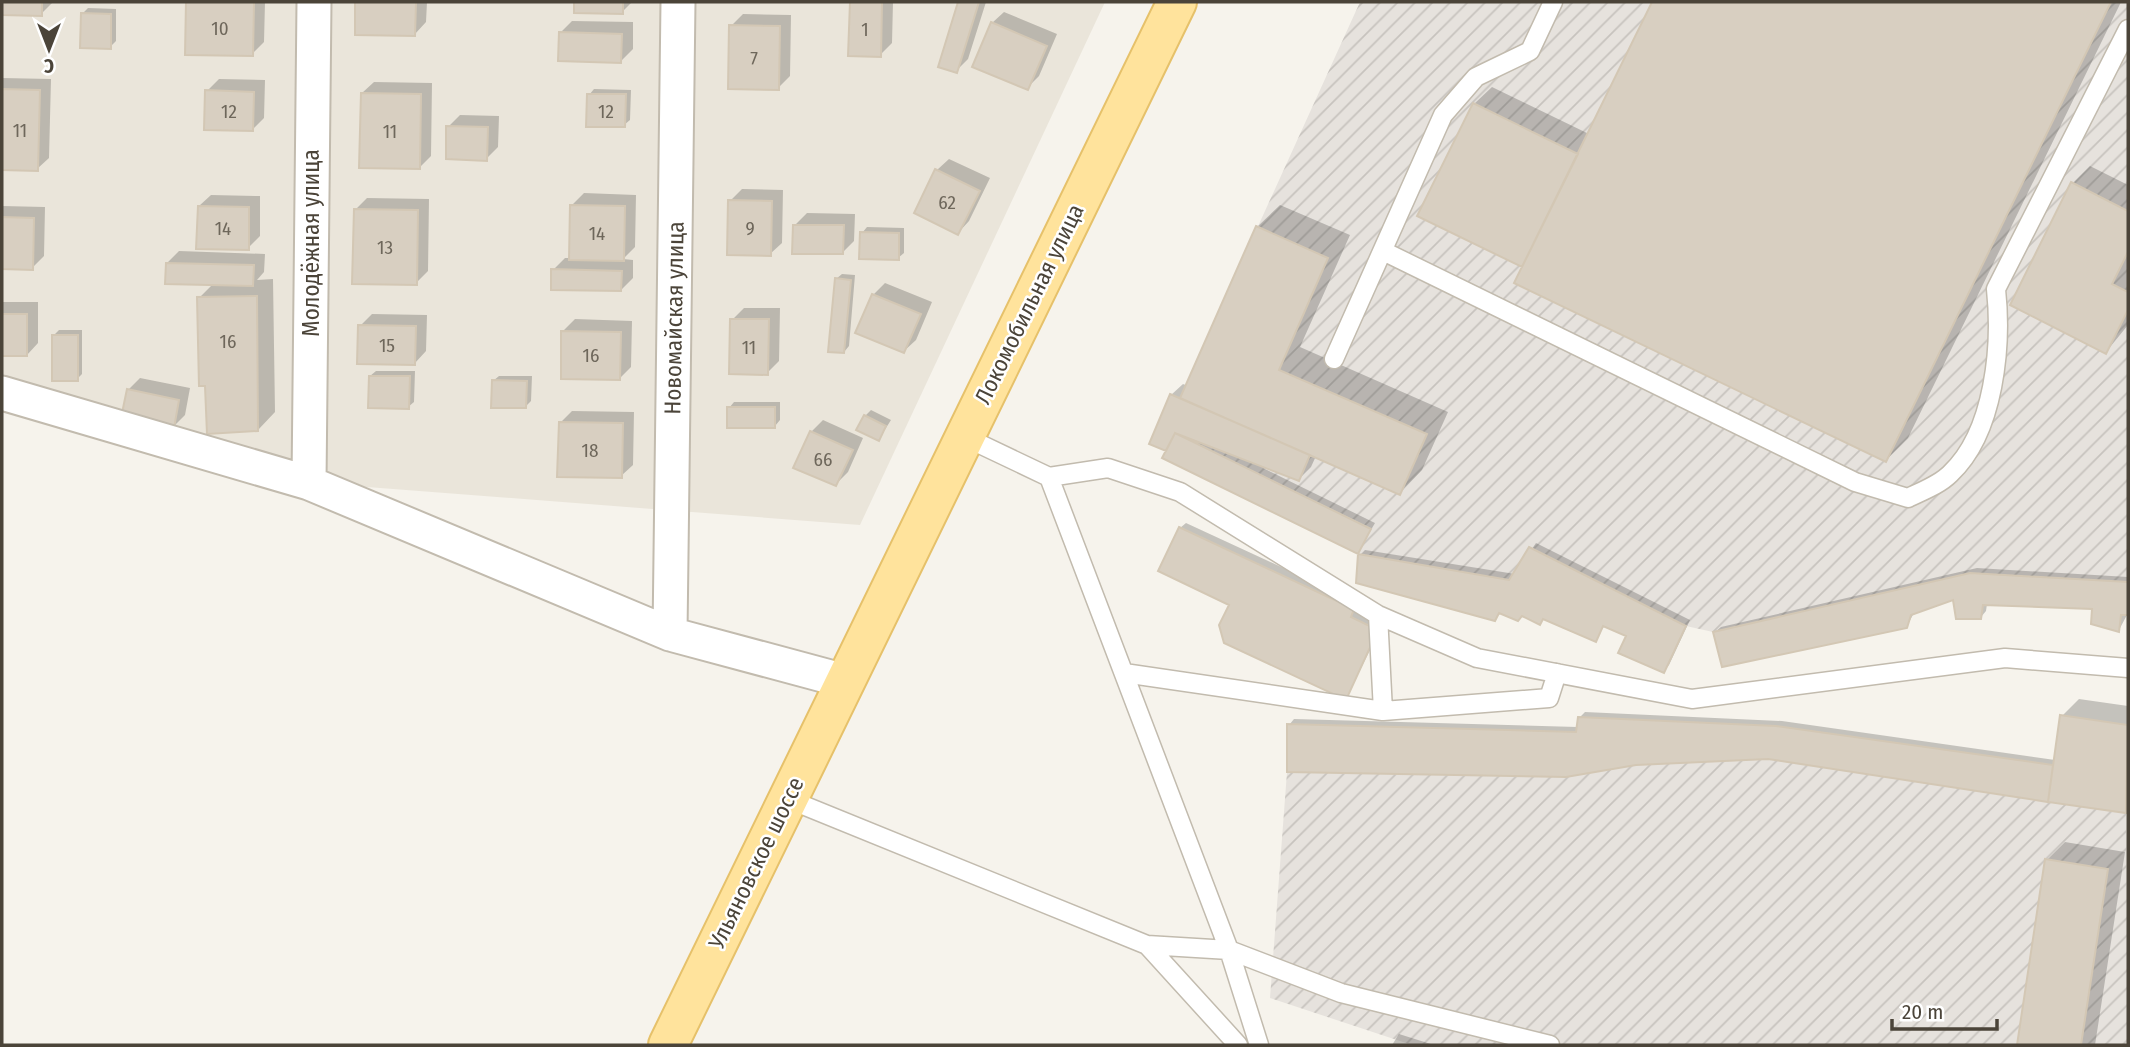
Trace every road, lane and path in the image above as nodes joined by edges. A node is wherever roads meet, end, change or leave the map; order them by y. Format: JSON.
{"nodes":[{"id":1,"x":314,"y":2,"type":"edge"},
{"id":2,"x":678,"y":2,"type":"edge"},
{"id":3,"x":1177,"y":2,"type":"edge"},
{"id":4,"x":1553,"y":2,"type":"edge"},
{"id":5,"x":2128,"y":29,"type":"edge"},
{"id":6,"x":1382,"y":251,"type":"junction"},
{"id":7,"x":1334,"y":359,"type":"dead end"},
{"id":8,"x":2,"y":393,"type":"edge"},
{"id":9,"x":965,"y":437,"type":"junction"},
{"id":10,"x":1049,"y":477,"type":"junction"},
{"id":11,"x":309,"y":484,"type":"junction"},
{"id":12,"x":1378,"y":615,"type":"junction"},
{"id":13,"x":670,"y":634,"type":"junction"},
{"id":14,"x":2128,"y":668,"type":"edge"},
{"id":15,"x":1124,"y":673,"type":"junction"},
{"id":16,"x":1557,"y":673,"type":"junction"},
{"id":17,"x":845,"y":681,"type":"junction"},
{"id":18,"x":1382,"y":711,"type":"junction"},
{"id":19,"x":788,"y":799,"type":"junction"},
{"id":20,"x":1147,"y":945,"type":"junction"},
{"id":21,"x":1229,"y":950,"type":"junction"},
{"id":22,"x":668,"y":1045,"type":"edge"},
{"id":23,"x":1238,"y":1045,"type":"edge"},
{"id":24,"x":1259,"y":1045,"type":"edge"},
{"id":25,"x":1550,"y":1045,"type":"edge"}],
"edges":[{"from":1,"to":11,"type":"street","name":"Молодёжная улица"},
{"from":2,"to":13,"type":"street","name":"Новомайская улица"},
{"from":3,"to":9,"type":"main road","name":"Локомобильная улица"},
{"from":4,"to":6,"type":"lane"},
{"from":5,"to":6,"type":"lane"},
{"from":6,"to":7,"type":"lane"},
{"from":8,"to":11,"type":"street"},
{"from":9,"to":10,"type":"lane"},
{"from":9,"to":17,"type":"main road","name":"Локомобильная улица"},
{"from":10,"to":12,"type":"lane"},
{"from":10,"to":15,"type":"lane"},
{"from":11,"to":13,"type":"street"},
{"from":12,"to":16,"type":"lane"},
{"from":12,"to":18,"type":"lane"},
{"from":13,"to":17,"type":"street"},
{"from":14,"to":16,"type":"lane"},
{"from":15,"to":18,"type":"lane"},
{"from":15,"to":21,"type":"lane"},
{"from":16,"to":18,"type":"lane"},
{"from":17,"to":19,"type":"main road","name":"Ульяновское шоссе"},
{"from":19,"to":20,"type":"lane"},
{"from":19,"to":22,"type":"main road","name":"Ульяновское шоссе"},
{"from":20,"to":21,"type":"lane"},
{"from":20,"to":23,"type":"lane"},
{"from":21,"to":24,"type":"lane"},
{"from":21,"to":25,"type":"lane"}]}
